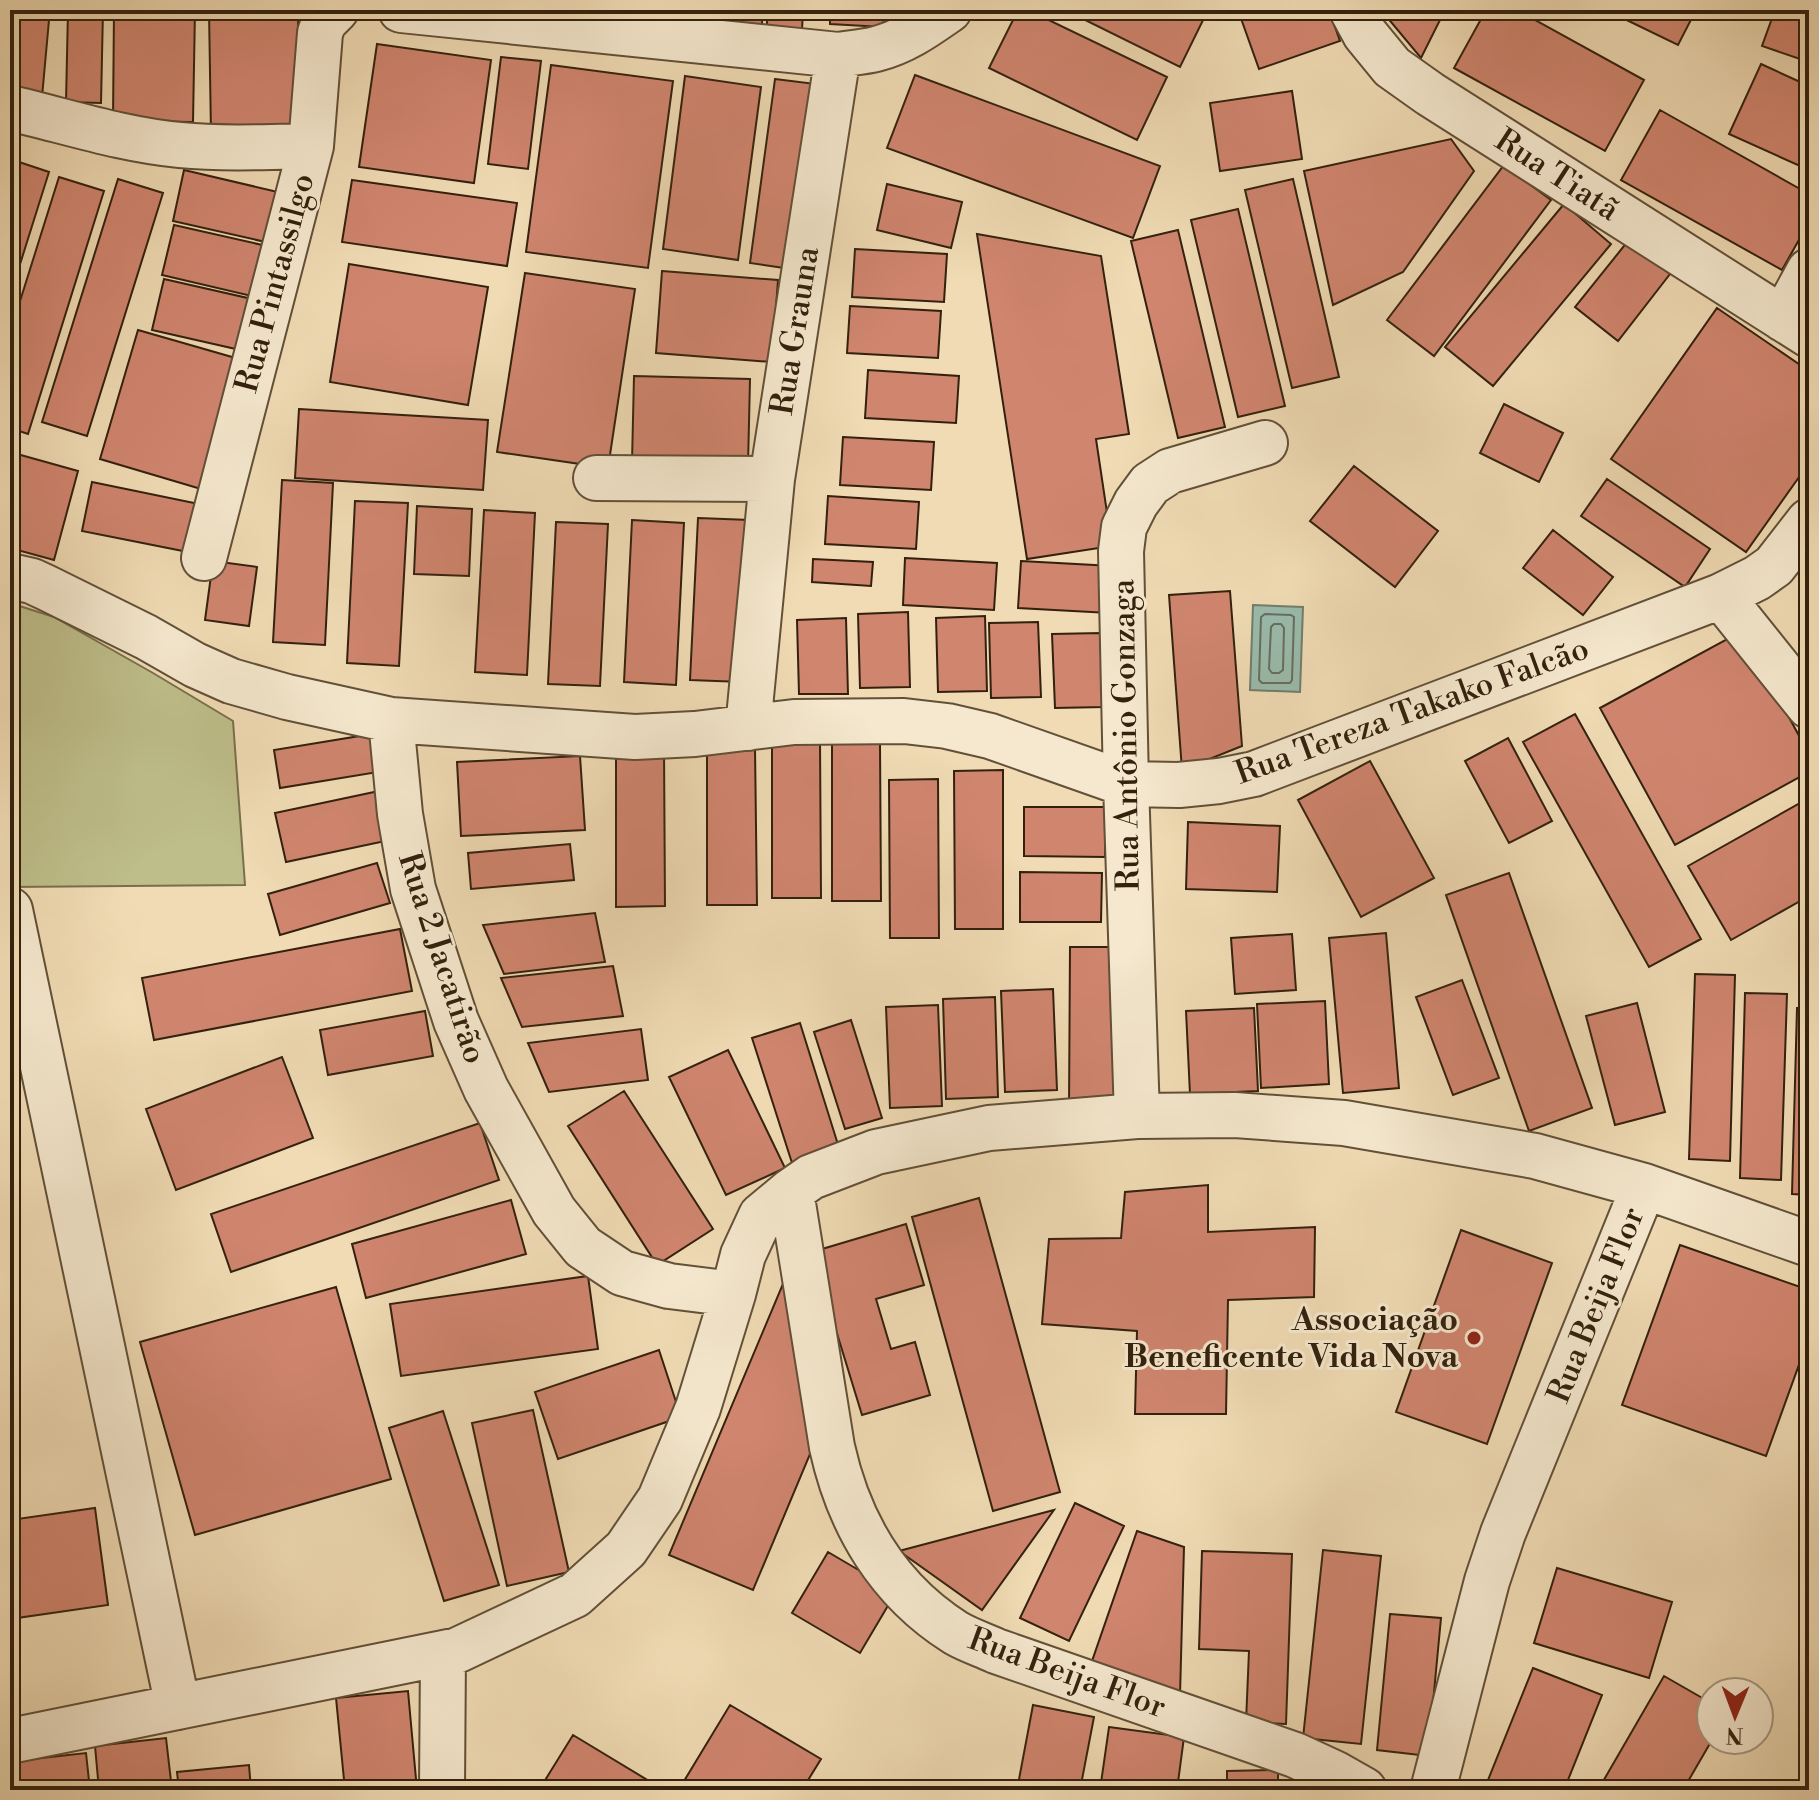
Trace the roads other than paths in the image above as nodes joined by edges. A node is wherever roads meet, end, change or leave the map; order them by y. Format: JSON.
{"nodes":[{"id":1,"x":336,"y":10,"type":"edge"},
{"id":2,"x":401,"y":10,"type":"edge"},
{"id":3,"x":949,"y":10,"type":"edge"},
{"id":4,"x":1352,"y":10,"type":"edge"},
{"id":5,"x":838,"y":55,"type":"junction"},
{"id":6,"x":10,"y":108,"type":"edge"},
{"id":7,"x":311,"y":146,"type":"junction"},
{"id":8,"x":1809,"y":271,"type":"edge"},
{"id":9,"x":1796,"y":327,"type":"edge"},
{"id":10,"x":1265,"y":443,"type":"dead end"},
{"id":11,"x":596,"y":478,"type":"dead end"},
{"id":12,"x":772,"y":479,"type":"junction"},
{"id":13,"x":1809,"y":521,"type":"edge"},
{"id":14,"x":204,"y":558,"type":"dead end"},
{"id":15,"x":10,"y":576,"type":"edge"},
{"id":16,"x":1721,"y":596,"type":"junction"},
{"id":17,"x":1809,"y":706,"type":"edge"},
{"id":18,"x":391,"y":720,"type":"junction"},
{"id":19,"x":748,"y":728,"type":"junction"},
{"id":20,"x":1126,"y":784,"type":"junction"},
{"id":21,"x":10,"y":910,"type":"edge"},
{"id":22,"x":1137,"y":1116,"type":"junction"},
{"id":23,"x":1644,"y":1186,"type":"junction"},
{"id":24,"x":791,"y":1191,"type":"junction"},
{"id":25,"x":1809,"y":1244,"type":"edge"},
{"id":26,"x":733,"y":1294,"type":"junction"},
{"id":27,"x":443,"y":1653,"type":"junction"},
{"id":28,"x":178,"y":1707,"type":"junction"},
{"id":29,"x":10,"y":1741,"type":"edge"},
{"id":30,"x":442,"y":1790,"type":"edge"},
{"id":31,"x":1364,"y":1790,"type":"edge"},
{"id":32,"x":1433,"y":1790,"type":"edge"}],
"edges":[{"from":1,"to":7,"type":"street","name":"Rua Pintassilgo"},
{"from":2,"to":5,"type":"street"},
{"from":3,"to":5,"type":"street"},
{"from":4,"to":9,"type":"street","name":"Rua Tiatã"},
{"from":5,"to":12,"type":"street","name":"Rua Grauna"},
{"from":6,"to":7,"type":"street"},
{"from":7,"to":14,"type":"street","name":"Rua Pintassilgo"},
{"from":8,"to":9,"type":"street"},
{"from":10,"to":20,"type":"street","name":"Rua Antônio Gonzaga"},
{"from":11,"to":12,"type":"street"},
{"from":12,"to":19,"type":"street","name":"Rua Grauna"},
{"from":13,"to":16,"type":"street","name":"Rua Tereza Takako Falcão"},
{"from":15,"to":18,"type":"street","name":"Rua Tereza Takako Falcão"},
{"from":16,"to":17,"type":"street"},
{"from":16,"to":20,"type":"street","name":"Rua Tereza Takako Falcão"},
{"from":18,"to":19,"type":"street","name":"Rua Tereza Takako Falcão"},
{"from":18,"to":26,"type":"street","name":"Rua 2 Jacatirão"},
{"from":19,"to":20,"type":"street","name":"Rua Tereza Takako Falcão"},
{"from":20,"to":22,"type":"street","name":"Rua Antônio Gonzaga"},
{"from":21,"to":28,"type":"street"},
{"from":22,"to":23,"type":"street"},
{"from":22,"to":24,"type":"street"},
{"from":23,"to":25,"type":"street"},
{"from":23,"to":32,"type":"street","name":"Rua Beija Flor"},
{"from":24,"to":26,"type":"street"},
{"from":24,"to":31,"type":"street","name":"Rua Beija Flor"},
{"from":26,"to":27,"type":"street"},
{"from":27,"to":28,"type":"street"},
{"from":27,"to":30,"type":"street"},
{"from":28,"to":29,"type":"street"}]}
